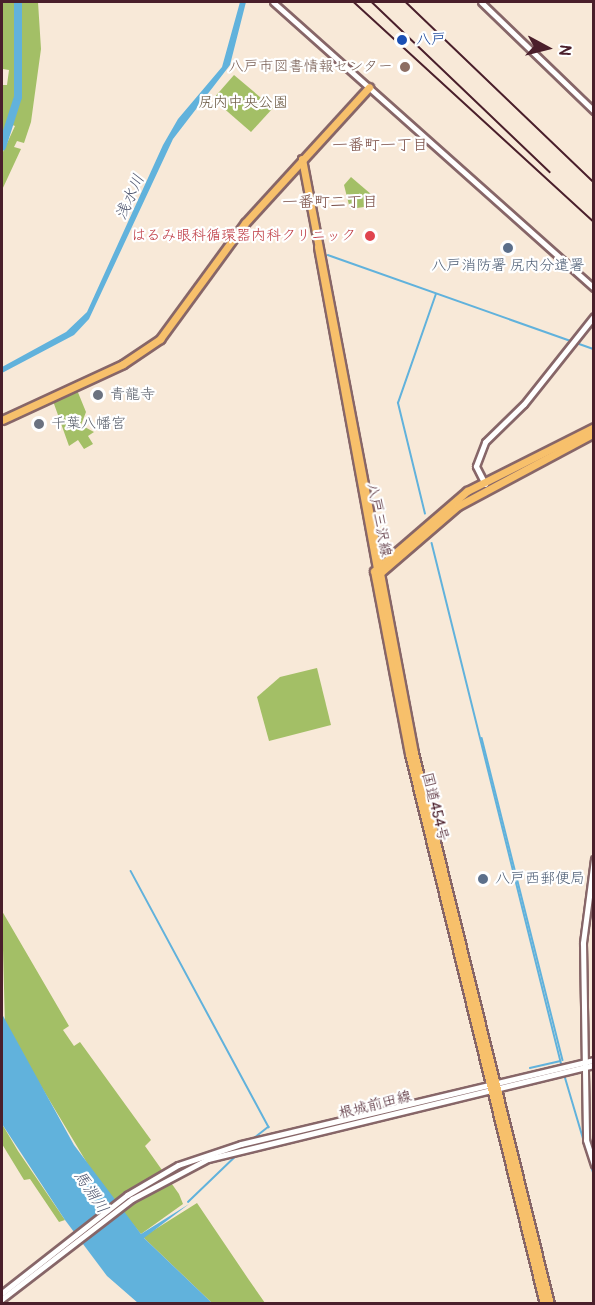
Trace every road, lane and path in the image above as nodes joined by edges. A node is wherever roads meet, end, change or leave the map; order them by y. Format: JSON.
{"nodes":[{"id":1,"x":273,"y":2,"type":"edge"},
{"id":2,"x":481,"y":2,"type":"edge"},
{"id":3,"x":369,"y":87,"type":"junction"},
{"id":4,"x":594,"y":111,"type":"edge"},
{"id":5,"x":302,"y":159,"type":"junction"},
{"id":6,"x":594,"y":288,"type":"edge"},
{"id":7,"x":594,"y":316,"type":"edge"},
{"id":8,"x":2,"y":420,"type":"edge"},
{"id":9,"x":594,"y":427,"type":"edge"},
{"id":10,"x":594,"y":433,"type":"edge"},
{"id":11,"x":486,"y":484,"type":"junction"},
{"id":12,"x":378,"y":570,"type":"junction"},
{"id":13,"x":594,"y":859,"type":"edge"},
{"id":14,"x":594,"y":1060,"type":"edge"},
{"id":15,"x":585,"y":1064,"type":"junction"},
{"id":16,"x":594,"y":1065,"type":"edge"},
{"id":17,"x":494,"y":1085,"type":"junction"},
{"id":18,"x":264,"y":1141,"type":"junction"},
{"id":19,"x":594,"y":1165,"type":"edge"},
{"id":20,"x":2,"y":1293,"type":"edge"},
{"id":21,"x":2,"y":1299,"type":"edge"},
{"id":22,"x":544,"y":1304,"type":"edge"},
{"id":23,"x":550,"y":1304,"type":"edge"}],
"edges":[{"from":1,"to":3,"type":"street"},
{"from":2,"to":4,"type":"street"},
{"from":3,"to":5,"type":"main road"},
{"from":3,"to":6,"type":"street"},
{"from":5,"to":8,"type":"main road"},
{"from":5,"to":12,"type":"main road","name":"八戸三沢線"},
{"from":7,"to":11,"type":"street"},
{"from":9,"to":11,"type":"main road"},
{"from":10,"to":11,"type":"main road"},
{"from":11,"to":12,"type":"main road"},
{"from":12,"to":17,"type":"main road","name":"国道454号"},
{"from":13,"to":15,"type":"street"},
{"from":14,"to":15,"type":"street"},
{"from":15,"to":16,"type":"street"},
{"from":15,"to":17,"type":"street","name":"根城前田線"},
{"from":15,"to":19,"type":"street"},
{"from":17,"to":18,"type":"street","name":"根城前田線"},
{"from":17,"to":22,"type":"main road","name":"国道454号"},
{"from":17,"to":23,"type":"main road","name":"国道454号"},
{"from":18,"to":20,"type":"street"},
{"from":18,"to":21,"type":"street"}]}
